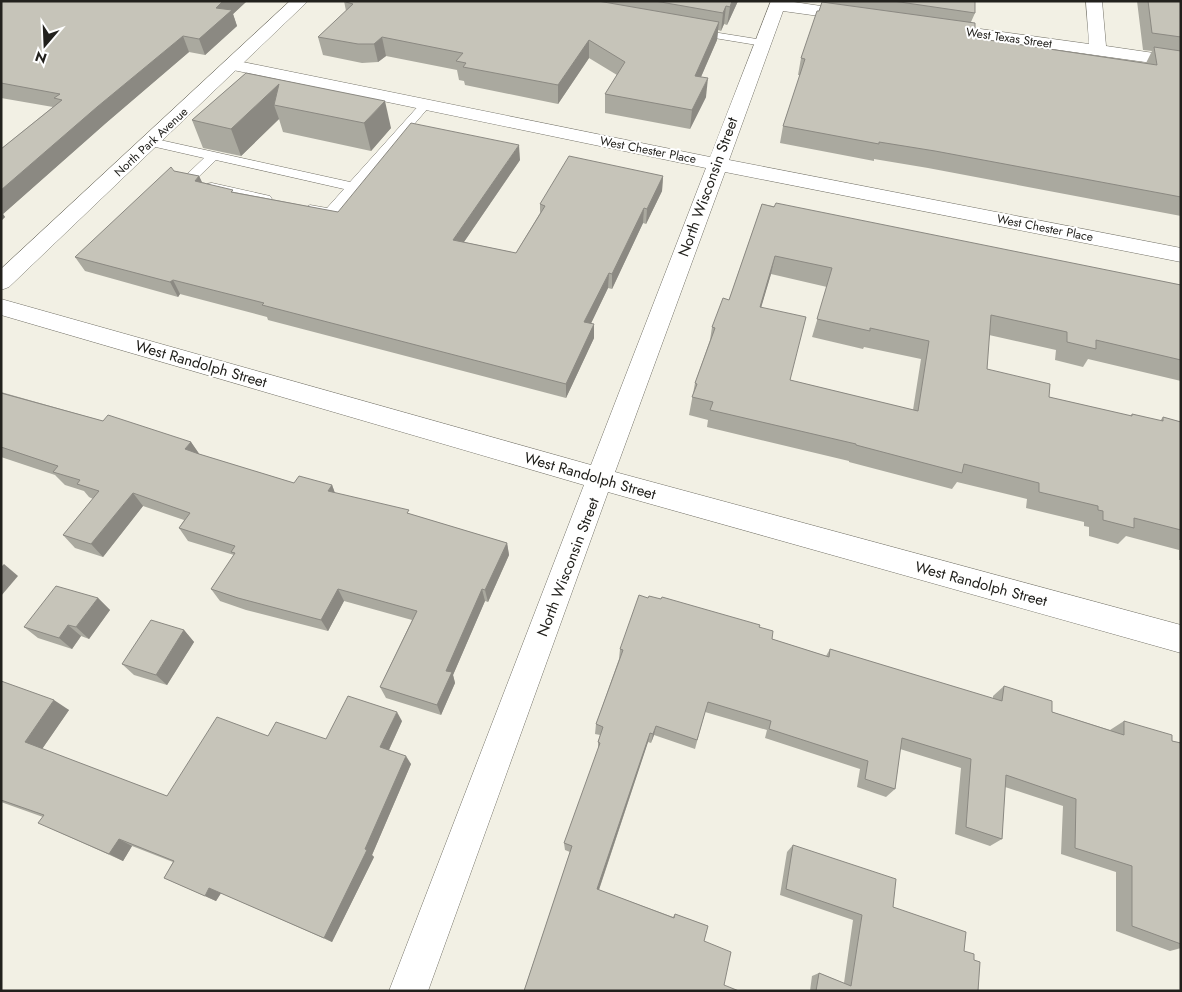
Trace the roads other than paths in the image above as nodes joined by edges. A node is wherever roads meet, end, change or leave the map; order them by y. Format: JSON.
{"nodes":[{"id":1,"x":300,"y":1,"type":"edge"},
{"id":2,"x":1094,"y":1,"type":"edge"},
{"id":3,"x":778,"y":3,"type":"edge"},
{"id":4,"x":871,"y":18,"type":"edge"},
{"id":5,"x":920,"y":25,"type":"edge"},
{"id":6,"x":680,"y":30,"type":"edge"},
{"id":7,"x":763,"y":43,"type":"junction"},
{"id":8,"x":1098,"y":50,"type":"junction"},
{"id":9,"x":1181,"y":62,"type":"edge"},
{"id":10,"x":233,"y":65,"type":"junction"},
{"id":11,"x":425,"y":105,"type":"junction"},
{"id":12,"x":151,"y":142,"type":"junction"},
{"id":13,"x":213,"y":156,"type":"junction"},
{"id":14,"x":716,"y":164,"type":"junction"},
{"id":15,"x":353,"y":187,"type":"junction"},
{"id":16,"x":282,"y":203,"type":"edge"},
{"id":17,"x":301,"y":207,"type":"edge"},
{"id":18,"x":1181,"y":255,"type":"edge"},
{"id":19,"x":1,"y":282,"type":"edge"},
{"id":20,"x":1,"y":307,"type":"edge"},
{"id":21,"x":601,"y":479,"type":"junction"},
{"id":22,"x":1181,"y":639,"type":"edge"},
{"id":23,"x":408,"y":991,"type":"edge"}],
"edges":[{"from":1,"to":10,"type":"street","name":"North Park Avenue"},
{"from":2,"to":8,"type":"street"},
{"from":3,"to":4,"type":"street"},
{"from":3,"to":7,"type":"street","name":"North Wisconsin Street"},
{"from":5,"to":8,"type":"street","name":"West Texas Street"},
{"from":6,"to":7,"type":"lane"},
{"from":7,"to":14,"type":"street","name":"North Wisconsin Street"},
{"from":8,"to":9,"type":"street","name":"West Texas Street"},
{"from":10,"to":11,"type":"street","name":"West Chester Place"},
{"from":10,"to":12,"type":"street","name":"North Park Avenue"},
{"from":11,"to":14,"type":"street","name":"West Chester Place"},
{"from":11,"to":15,"type":"lane"},
{"from":12,"to":13,"type":"lane"},
{"from":12,"to":19,"type":"street","name":"North Park Avenue"},
{"from":13,"to":15,"type":"lane"},
{"from":13,"to":16,"type":"lane"},
{"from":14,"to":18,"type":"street","name":"West Chester Place"},
{"from":14,"to":21,"type":"street","name":"North Wisconsin Street"},
{"from":15,"to":17,"type":"lane"},
{"from":20,"to":21,"type":"street","name":"West Randolph Street"},
{"from":21,"to":22,"type":"street","name":"West Randolph Street"},
{"from":21,"to":23,"type":"street","name":"North Wisconsin Street"}]}
